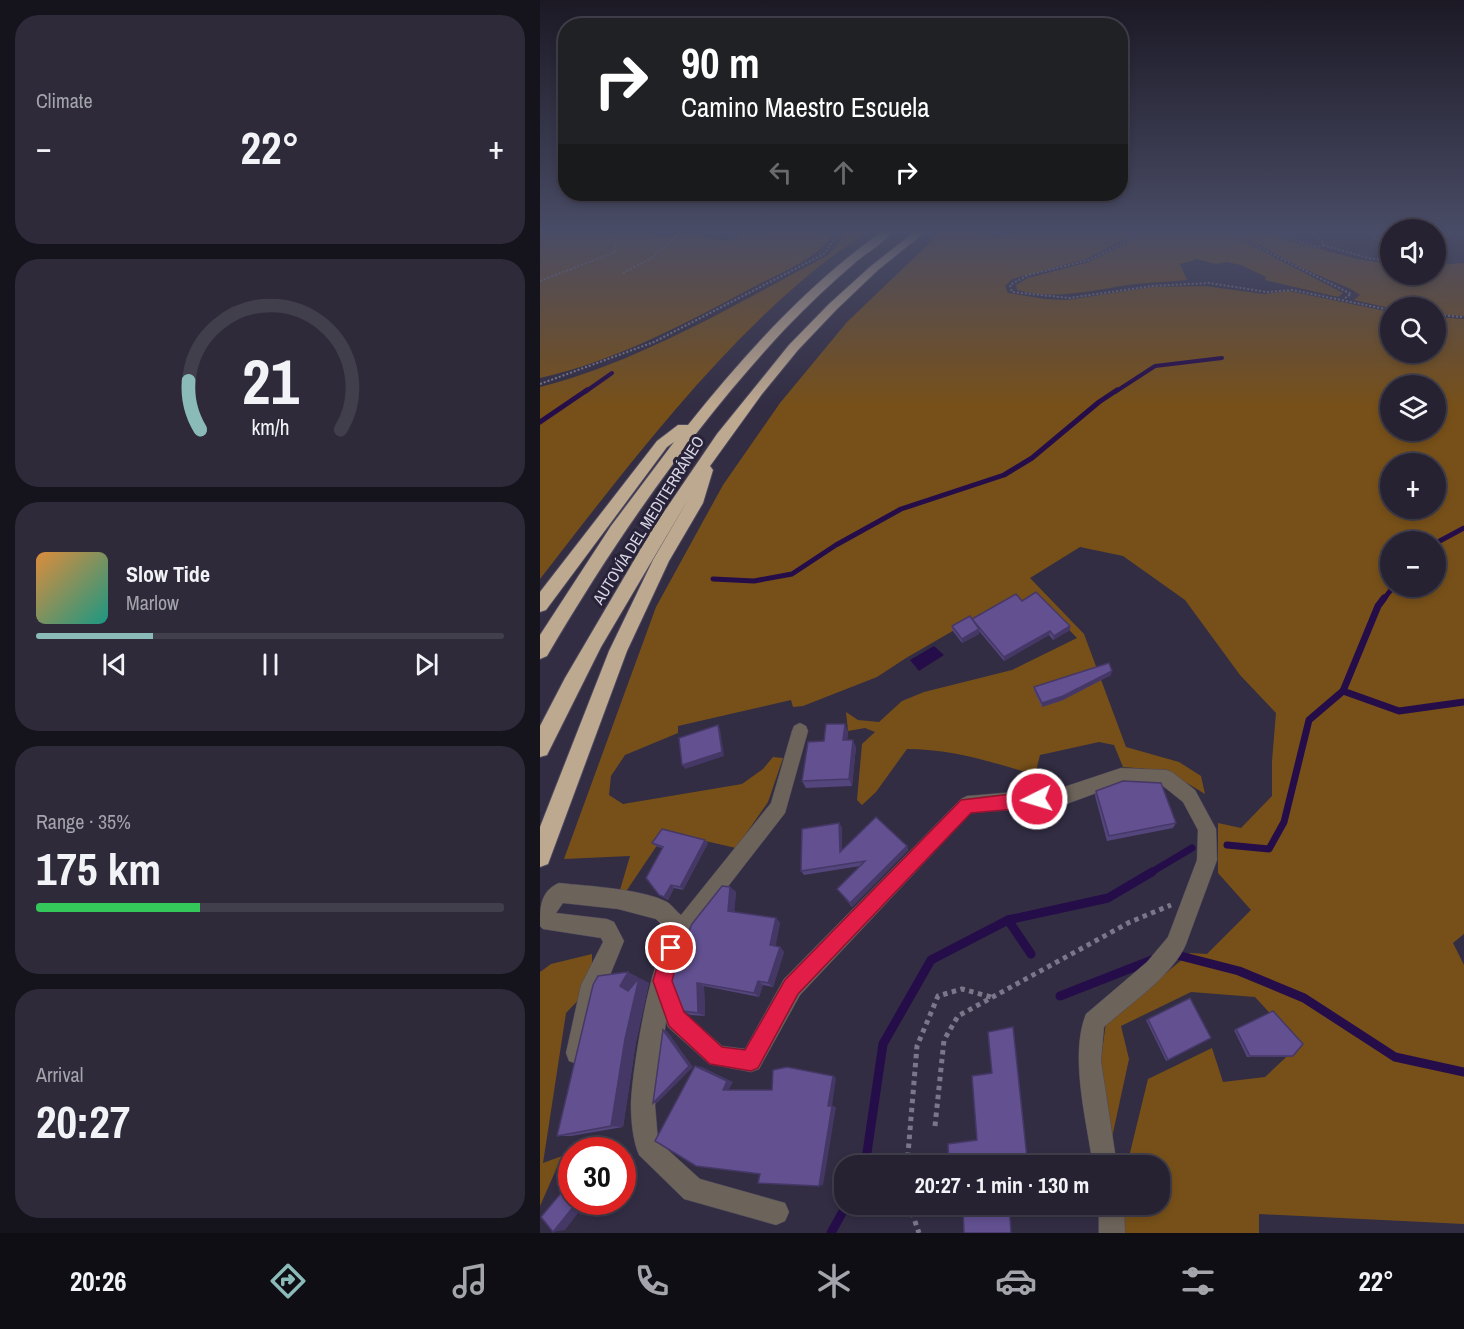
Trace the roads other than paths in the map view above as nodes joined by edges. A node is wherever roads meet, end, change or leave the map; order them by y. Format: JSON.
{"nodes":[{"id":1,"x":818,"y":291,"type":"edge"},
{"id":2,"x":851,"y":291,"type":"edge"},
{"id":3,"x":704,"y":413,"type":"junction"},
{"id":4,"x":709,"y":454,"type":"junction"},
{"id":5,"x":540,"y":605,"type":"edge"},
{"id":6,"x":540,"y":651,"type":"edge"},
{"id":7,"x":800,"y":731,"type":"dead end"},
{"id":8,"x":540,"y":748,"type":"edge"},
{"id":9,"x":540,"y":856,"type":"edge"},
{"id":10,"x":681,"y":931,"type":"junction"},
{"id":11,"x":663,"y":981,"type":"junction"},
{"id":12,"x":572,"y":1073,"type":"edge"},
{"id":13,"x":1104,"y":1155,"type":"edge"},
{"id":14,"x":776,"y":1212,"type":"dead end"},
{"id":15,"x":1111,"y":1215,"type":"edge"},
{"id":16,"x":1112,"y":1233,"type":"edge"}],
"edges":[{"from":1,"to":3,"type":"highway","name":"AUTOVÍA DEL MEDITERRÁNEO"},
{"from":2,"to":4,"type":"highway","name":"AUTOVÍA DEL MEDITERRÁNEO"},
{"from":3,"to":5,"type":"highway"},
{"from":3,"to":6,"type":"highway","name":"AUTOVÍA DEL MEDITERRÁNEO"},
{"from":4,"to":8,"type":"highway","name":"AUTOVÍA DEL MEDITERRÁNEO"},
{"from":4,"to":9,"type":"highway"},
{"from":7,"to":10,"type":"street"},
{"from":10,"to":11,"type":"street"},
{"from":10,"to":12,"type":"street"},
{"from":11,"to":13,"type":"street"},
{"from":11,"to":14,"type":"street"},
{"from":15,"to":16,"type":"street"}]}
